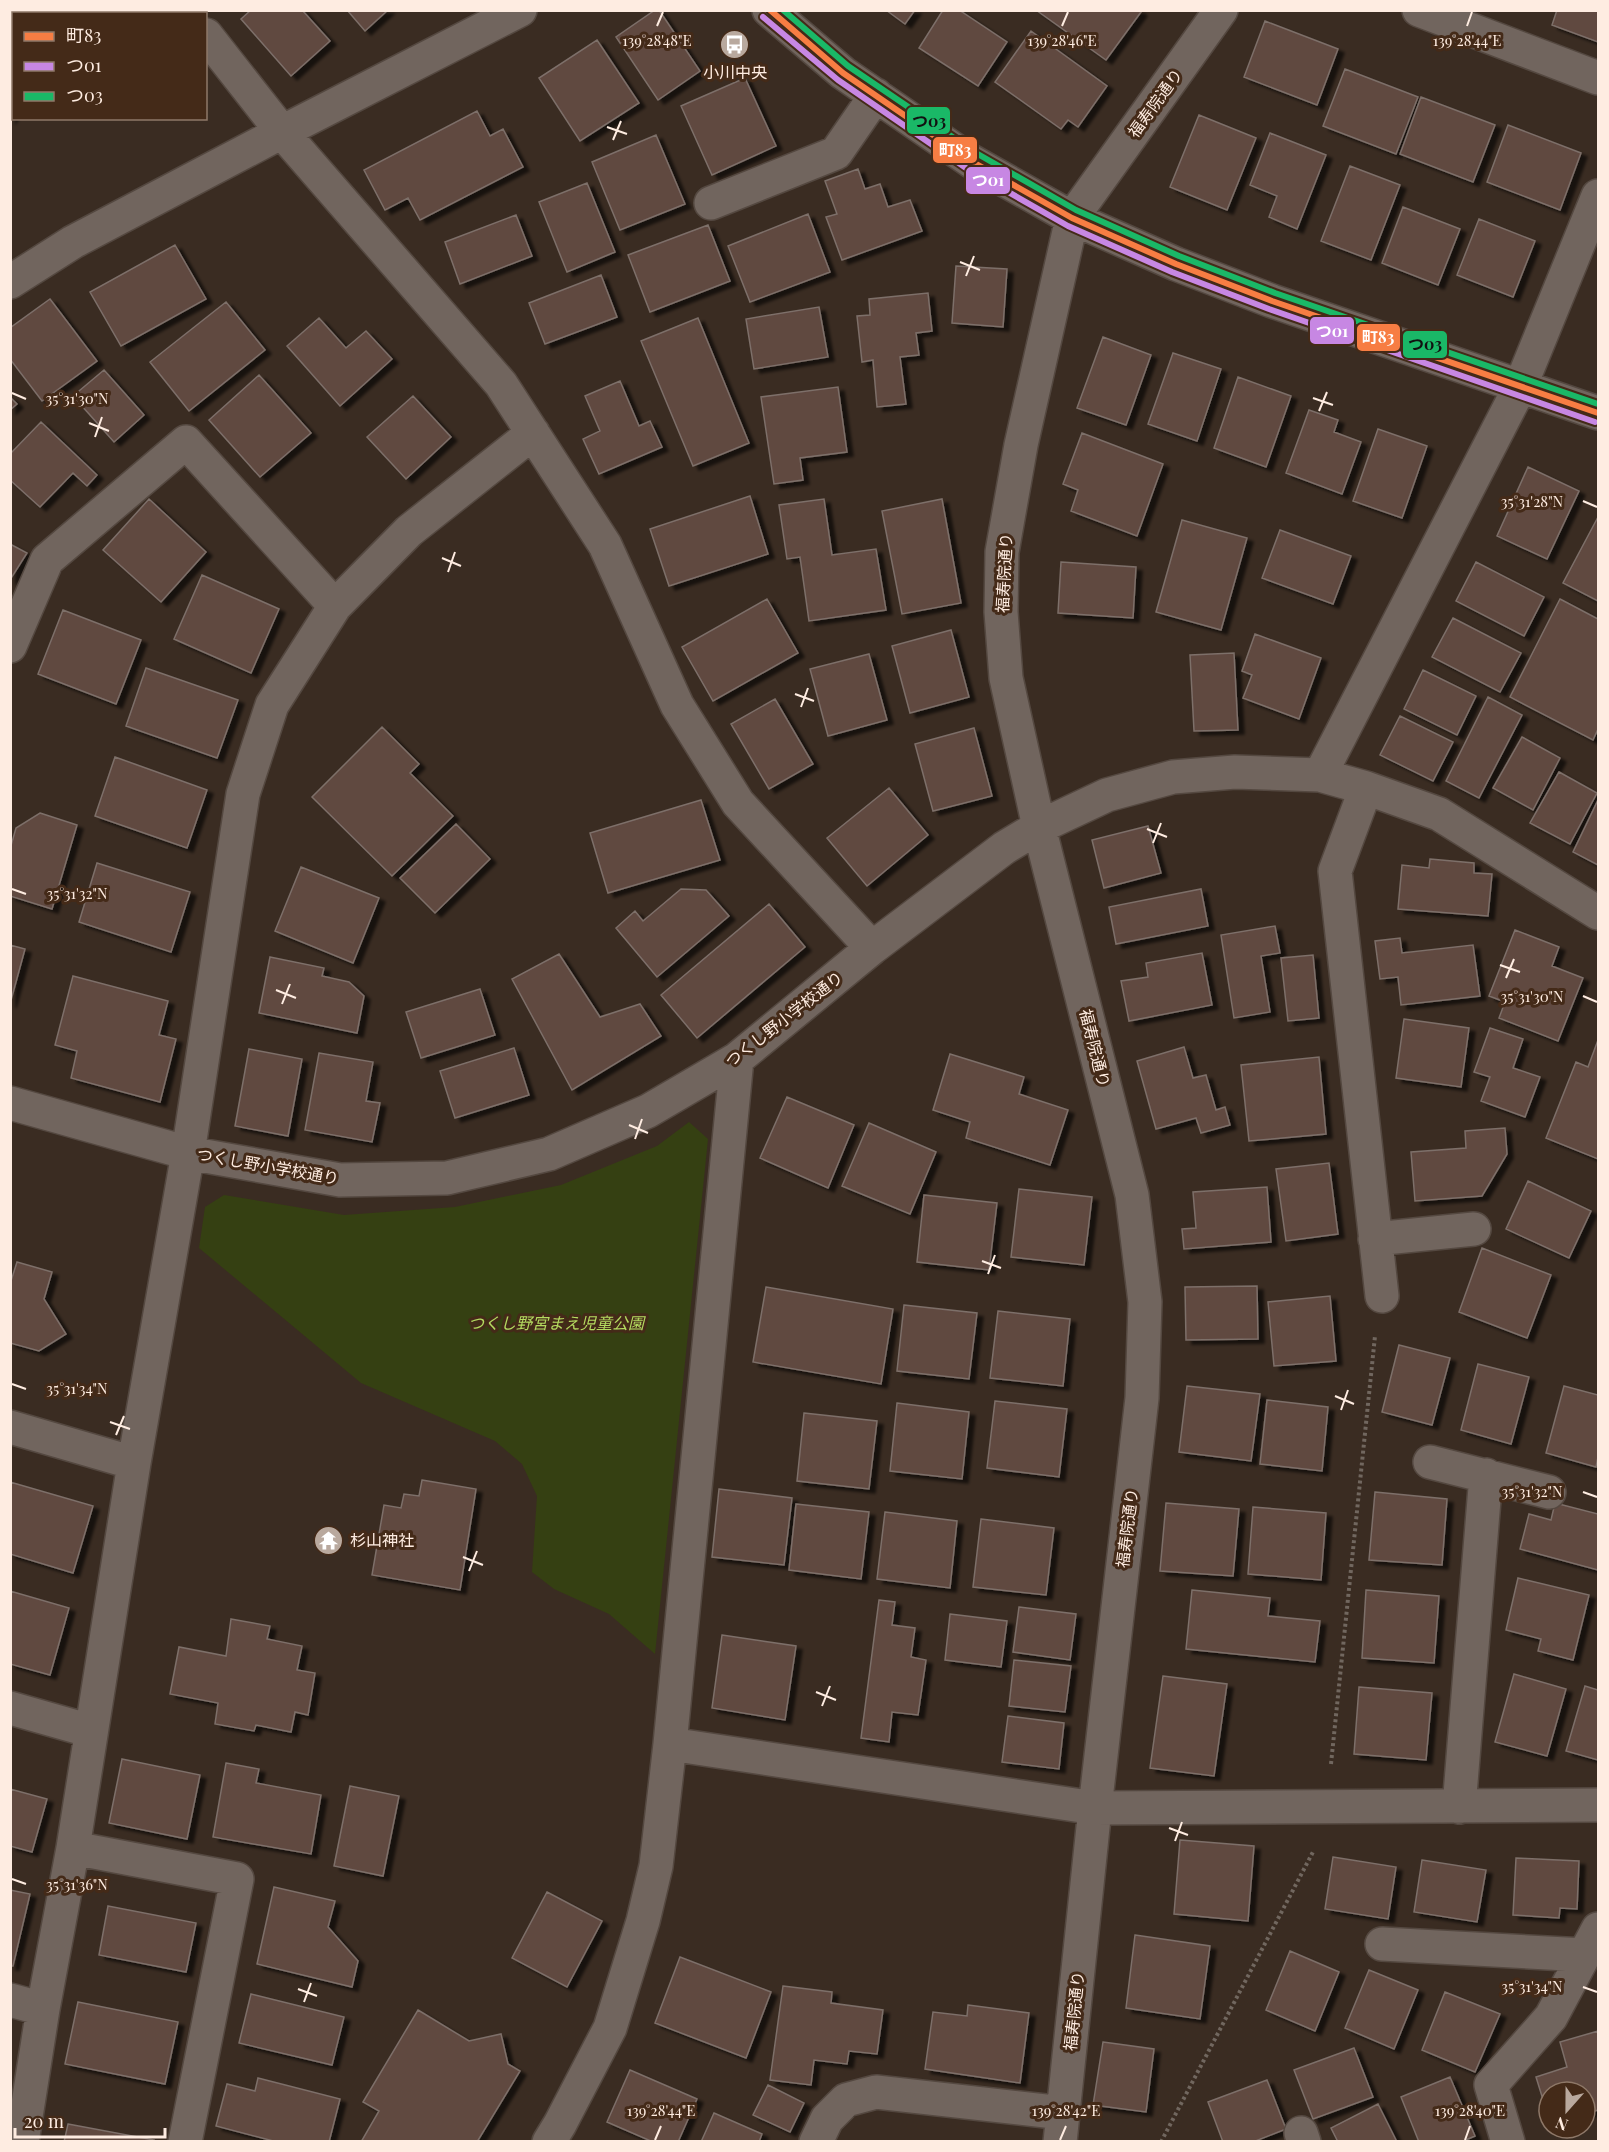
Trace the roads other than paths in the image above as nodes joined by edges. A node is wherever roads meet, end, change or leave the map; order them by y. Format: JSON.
{"nodes":[{"id":1,"x":520,"y":10,"type":"edge"},
{"id":2,"x":769,"y":10,"type":"edge"},
{"id":3,"x":1221,"y":10,"type":"edge"},
{"id":4,"x":1419,"y":10,"type":"edge"},
{"id":5,"x":207,"y":36,"type":"edge"},
{"id":6,"x":1599,"y":78,"type":"edge"},
{"id":7,"x":876,"y":95,"type":"junction"},
{"id":8,"x":282,"y":132,"type":"junction"},
{"id":9,"x":1599,"y":196,"type":"edge"},
{"id":10,"x":711,"y":202,"type":"dead end"},
{"id":11,"x":1072,"y":218,"type":"junction"},
{"id":12,"x":10,"y":282,"type":"edge"},
{"id":13,"x":1520,"y":387,"type":"junction"},
{"id":14,"x":1599,"y":413,"type":"edge"},
{"id":15,"x":533,"y":433,"type":"junction"},
{"id":16,"x":335,"y":606,"type":"junction"},
{"id":17,"x":10,"y":646,"type":"edge"},
{"id":18,"x":1320,"y":775,"type":"junction"},
{"id":19,"x":1366,"y":788,"type":"junction"},
{"id":20,"x":1039,"y":827,"type":"junction"},
{"id":21,"x":1599,"y":913,"type":"edge"},
{"id":22,"x":872,"y":948,"type":"junction"},
{"id":23,"x":737,"y":1059,"type":"junction"},
{"id":24,"x":10,"y":1104,"type":"edge"},
{"id":25,"x":188,"y":1153,"type":"junction"},
{"id":26,"x":1474,"y":1229,"type":"dead end"},
{"id":27,"x":1375,"y":1239,"type":"junction"},
{"id":28,"x":1382,"y":1296,"type":"road end"},
{"id":29,"x":10,"y":1427,"type":"edge"},
{"id":30,"x":1430,"y":1462,"type":"dead end"},
{"id":31,"x":134,"y":1463,"type":"junction"},
{"id":32,"x":1486,"y":1475,"type":"junction"},
{"id":33,"x":1549,"y":1492,"type":"dead end"},
{"id":34,"x":10,"y":1708,"type":"edge"},
{"id":35,"x":91,"y":1731,"type":"junction"},
{"id":36,"x":670,"y":1744,"type":"junction"},
{"id":37,"x":1599,"y":1805,"type":"edge"},
{"id":38,"x":1459,"y":1807,"type":"junction"},
{"id":39,"x":1095,"y":1808,"type":"junction"},
{"id":40,"x":73,"y":1848,"type":"junction"},
{"id":41,"x":1592,"y":1942,"type":"edge"},
{"id":42,"x":1382,"y":1944,"type":"dead end"},
{"id":43,"x":10,"y":2000,"type":"edge"},
{"id":44,"x":43,"y":2009,"type":"junction"},
{"id":45,"x":1062,"y":2127,"type":"edge"},
{"id":46,"x":22,"y":2142,"type":"edge"},
{"id":47,"x":185,"y":2142,"type":"edge"},
{"id":48,"x":549,"y":2142,"type":"edge"},
{"id":49,"x":816,"y":2142,"type":"edge"},
{"id":50,"x":1508,"y":2142,"type":"edge"}],
"edges":[{"from":1,"to":8,"type":"street"},
{"from":2,"to":7,"type":"street"},
{"from":3,"to":11,"type":"street","name":"福寿院通り"},
{"from":4,"to":6,"type":"street"},
{"from":5,"to":8,"type":"street"},
{"from":7,"to":10,"type":"street"},
{"from":7,"to":11,"type":"street"},
{"from":8,"to":12,"type":"street"},
{"from":8,"to":15,"type":"street"},
{"from":9,"to":13,"type":"street"},
{"from":11,"to":13,"type":"street"},
{"from":11,"to":20,"type":"street","name":"福寿院通り"},
{"from":13,"to":14,"type":"street"},
{"from":13,"to":18,"type":"street"},
{"from":15,"to":16,"type":"street"},
{"from":15,"to":22,"type":"street"},
{"from":16,"to":17,"type":"street"},
{"from":16,"to":25,"type":"street"},
{"from":18,"to":19,"type":"street","name":"つくし野小学校通り"},
{"from":18,"to":20,"type":"street","name":"つくし野小学校通り"},
{"from":19,"to":21,"type":"street","name":"つくし野小学校通り"},
{"from":19,"to":27,"type":"street"},
{"from":20,"to":22,"type":"street","name":"つくし野小学校通り"},
{"from":20,"to":39,"type":"street","name":"福寿院通り"},
{"from":22,"to":23,"type":"street","name":"つくし野小学校通り"},
{"from":23,"to":25,"type":"street","name":"つくし野小学校通り"},
{"from":23,"to":36,"type":"street"},
{"from":24,"to":25,"type":"street","name":"つくし野小学校通り"},
{"from":25,"to":31,"type":"street"},
{"from":26,"to":27,"type":"street"},
{"from":27,"to":28,"type":"street"},
{"from":29,"to":31,"type":"street"},
{"from":30,"to":32,"type":"street"},
{"from":31,"to":35,"type":"street"},
{"from":32,"to":33,"type":"street"},
{"from":32,"to":38,"type":"street"},
{"from":34,"to":35,"type":"street"},
{"from":35,"to":40,"type":"street"},
{"from":36,"to":39,"type":"street"},
{"from":36,"to":48,"type":"street"},
{"from":37,"to":38,"type":"street"},
{"from":38,"to":39,"type":"street"},
{"from":39,"to":45,"type":"street","name":"福寿院通り"},
{"from":40,"to":44,"type":"street"},
{"from":40,"to":47,"type":"street"},
{"from":41,"to":42,"type":"street"},
{"from":41,"to":50,"type":"street"},
{"from":43,"to":44,"type":"street"},
{"from":44,"to":46,"type":"street"},
{"from":45,"to":49,"type":"street"}]}
